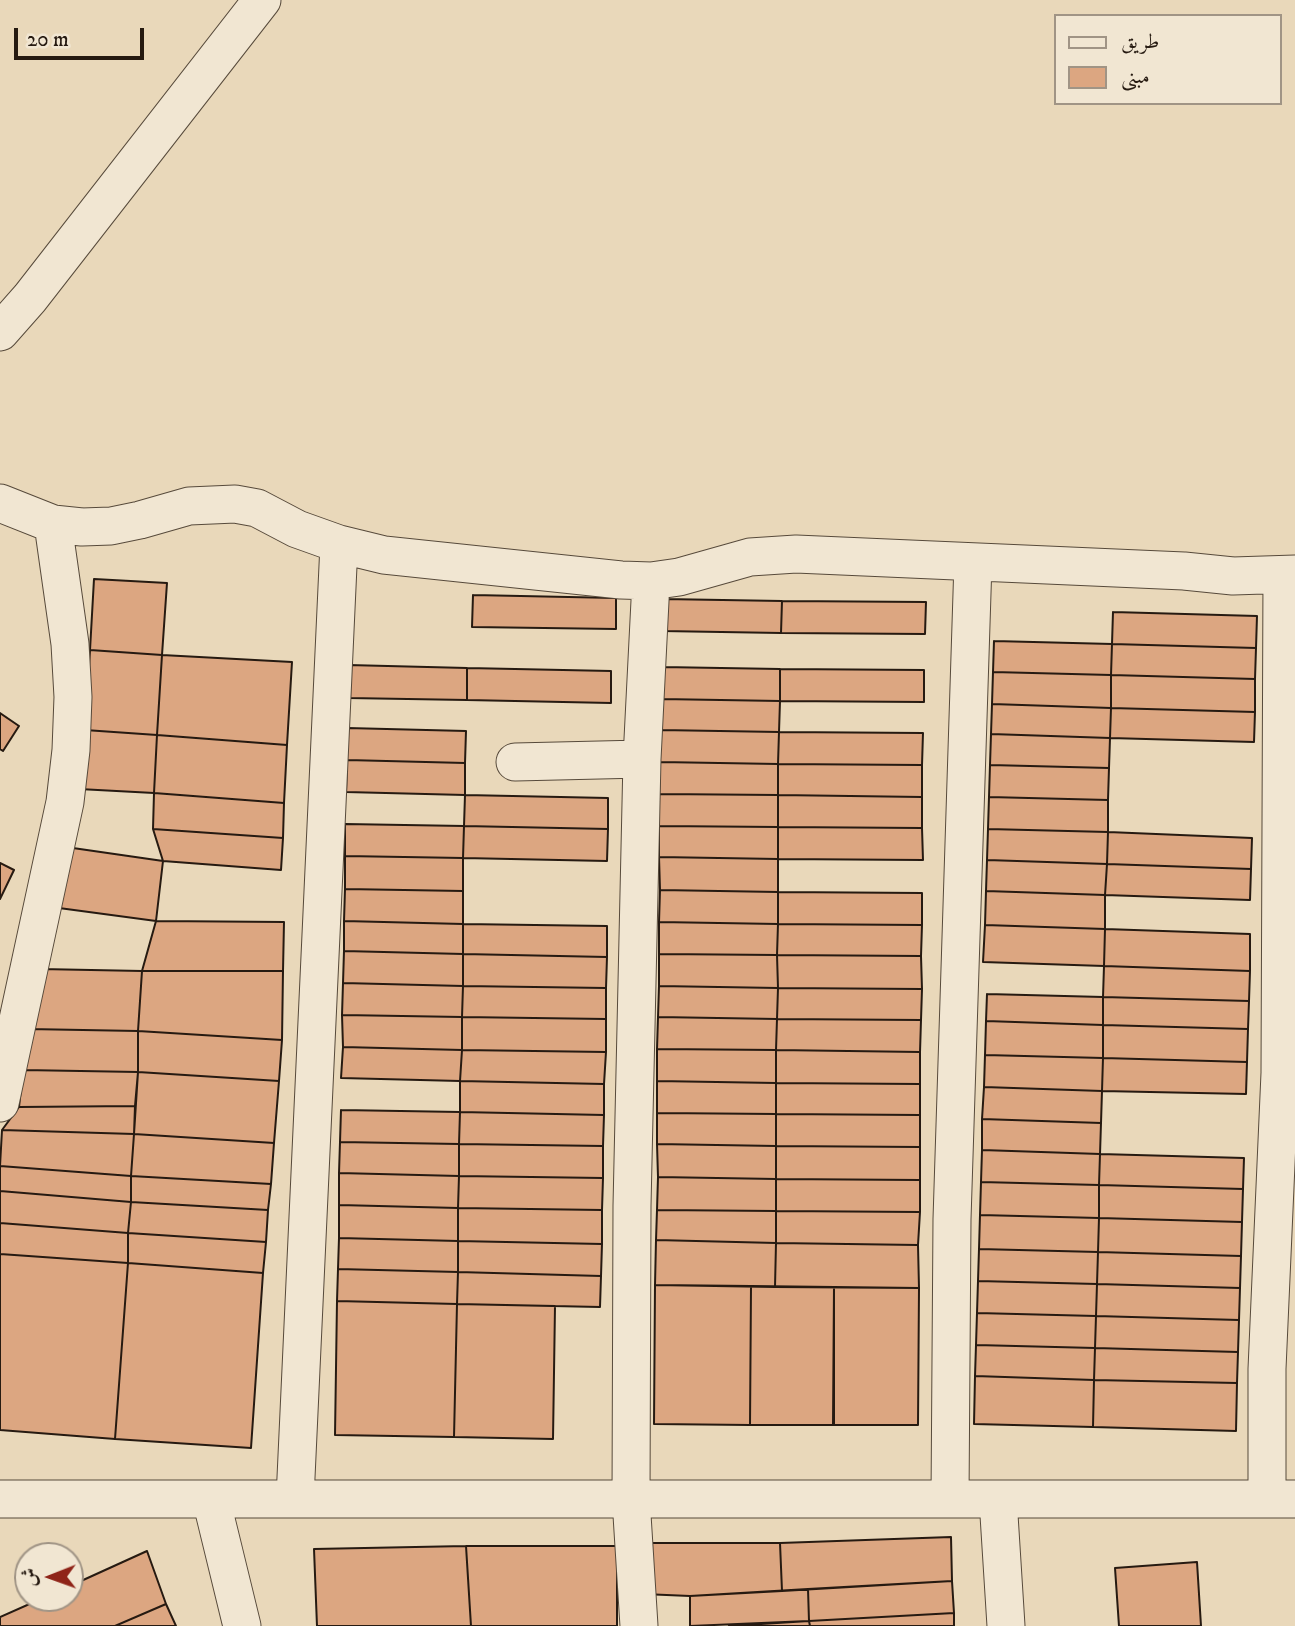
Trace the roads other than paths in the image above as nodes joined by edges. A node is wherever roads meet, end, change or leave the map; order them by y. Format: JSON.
{"nodes":[{"id":1,"x":262,"y":0,"type":"edge"},
{"id":2,"x":2,"y":326,"type":"edge"},
{"id":3,"x":0,"y":503,"type":"edge"},
{"id":4,"x":53,"y":524,"type":"junction"},
{"id":5,"x":339,"y":544,"type":"junction"},
{"id":6,"x":973,"y":562,"type":"junction"},
{"id":7,"x":1288,"y":574,"type":"edge"},
{"id":8,"x":652,"y":581,"type":"junction"},
{"id":9,"x":642,"y":758,"type":"junction"},
{"id":10,"x":515,"y":762,"type":"dead end"},
{"id":11,"x":0,"y":1102,"type":"edge"},
{"id":12,"x":0,"y":1499,"type":"edge"},
{"id":13,"x":211,"y":1499,"type":"junction"},
{"id":14,"x":296,"y":1499,"type":"junction"},
{"id":15,"x":631,"y":1499,"type":"junction"},
{"id":16,"x":950,"y":1499,"type":"junction"},
{"id":17,"x":998,"y":1499,"type":"junction"},
{"id":18,"x":1281,"y":1499,"type":"edge"},
{"id":19,"x":242,"y":1626,"type":"edge"},
{"id":20,"x":639,"y":1626,"type":"edge"},
{"id":21,"x":1006,"y":1626,"type":"edge"}],
"edges":[{"from":1,"to":2,"type":"street"},
{"from":3,"to":4,"type":"street"},
{"from":4,"to":5,"type":"street"},
{"from":4,"to":11,"type":"street"},
{"from":5,"to":8,"type":"street"},
{"from":5,"to":14,"type":"street"},
{"from":6,"to":7,"type":"street"},
{"from":6,"to":8,"type":"street"},
{"from":6,"to":16,"type":"street"},
{"from":7,"to":18,"type":"street"},
{"from":8,"to":9,"type":"street"},
{"from":9,"to":10,"type":"street"},
{"from":9,"to":15,"type":"street"},
{"from":12,"to":13,"type":"street"},
{"from":13,"to":14,"type":"street"},
{"from":13,"to":19,"type":"street"},
{"from":14,"to":15,"type":"street"},
{"from":15,"to":16,"type":"street"},
{"from":15,"to":20,"type":"street"},
{"from":16,"to":17,"type":"street"},
{"from":17,"to":18,"type":"street"},
{"from":17,"to":21,"type":"street"}]}
